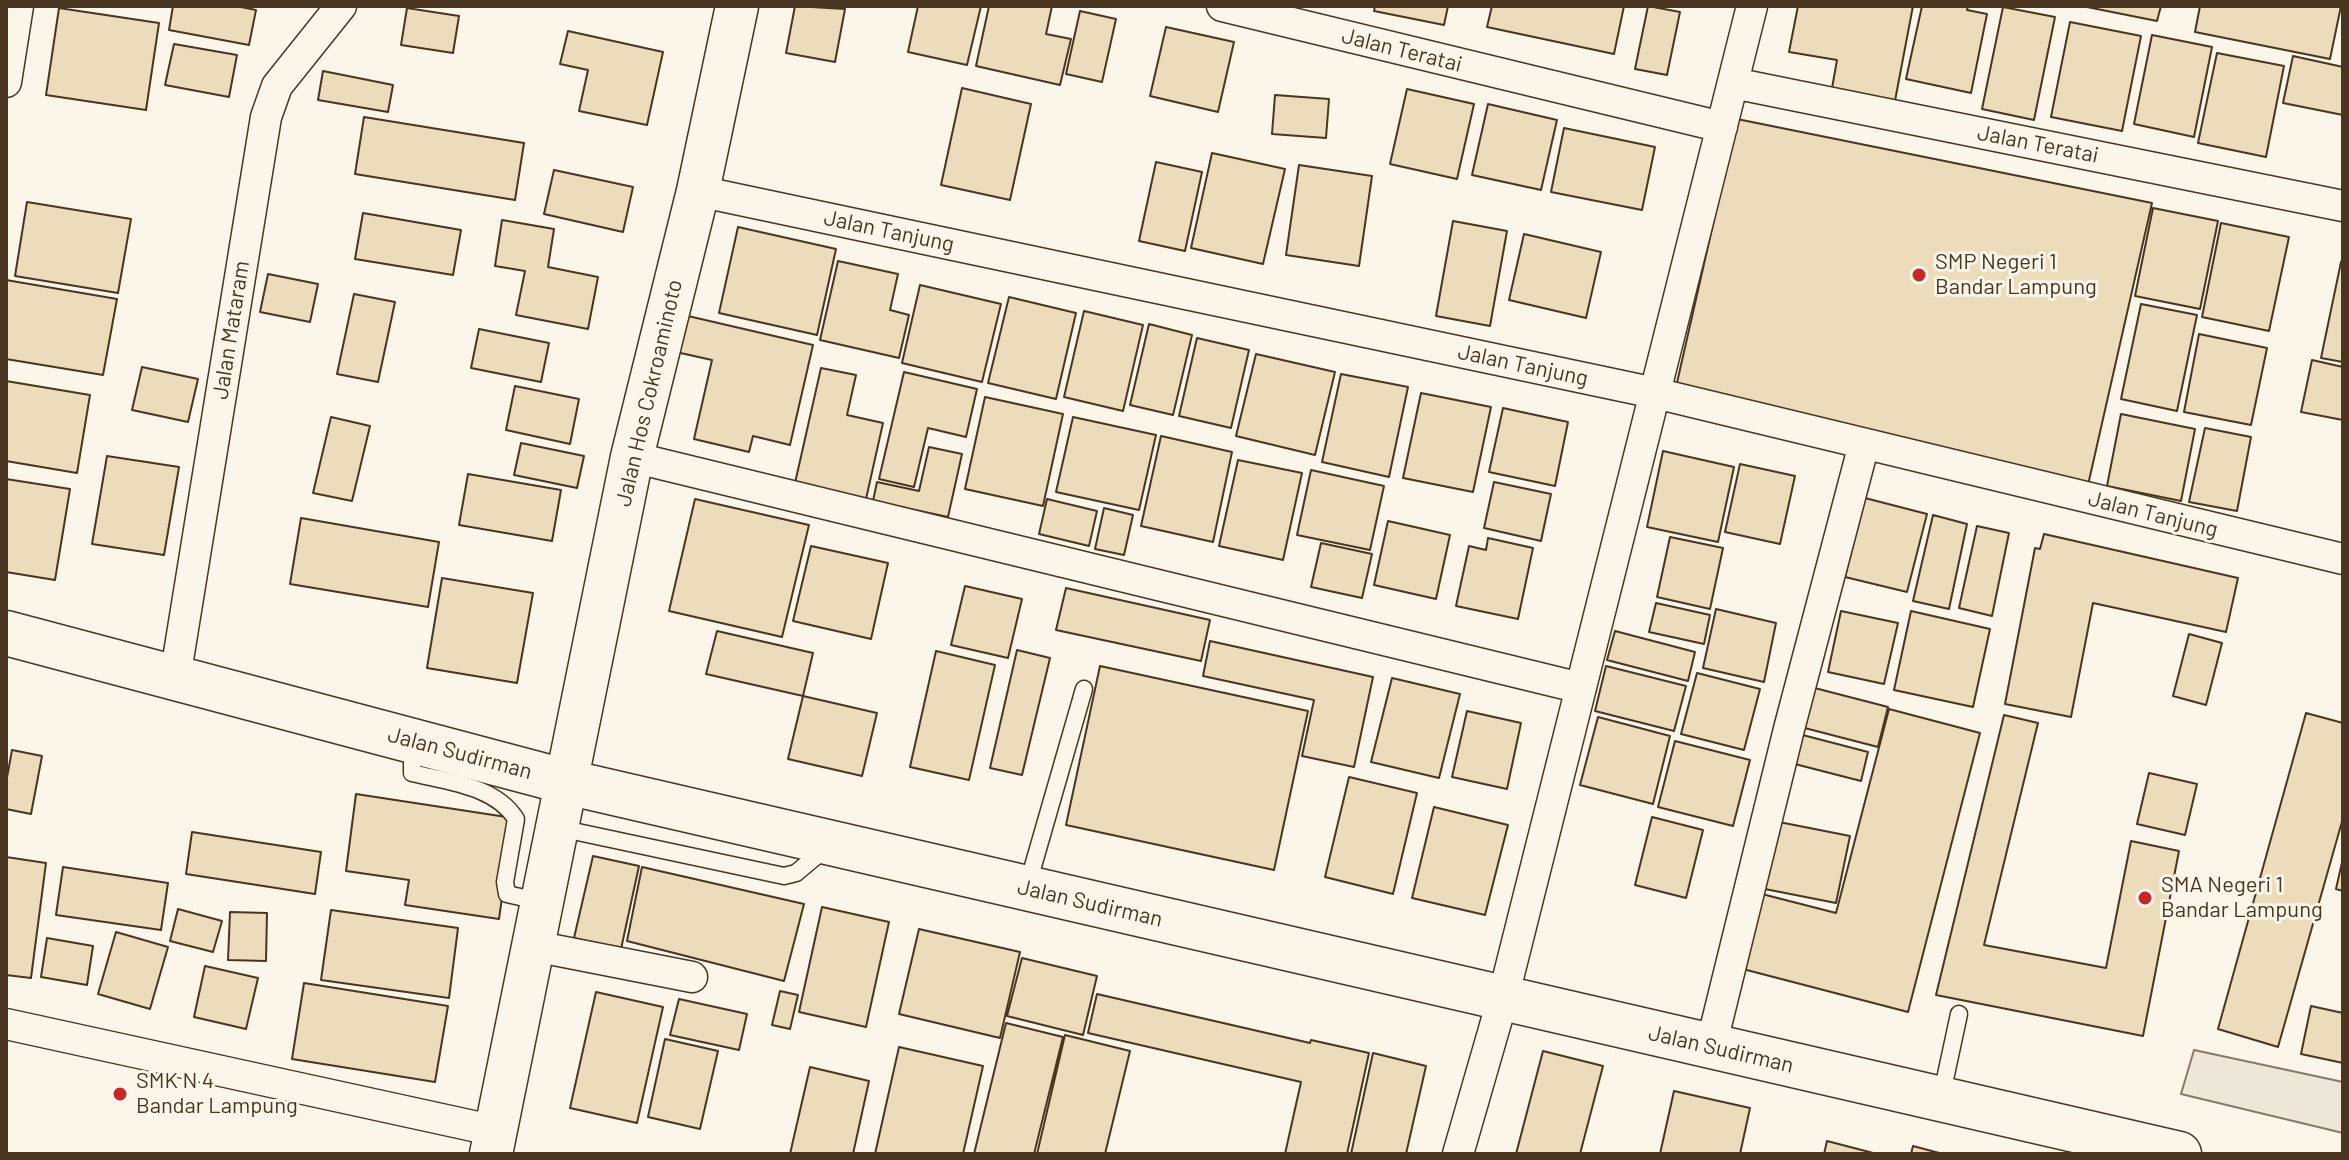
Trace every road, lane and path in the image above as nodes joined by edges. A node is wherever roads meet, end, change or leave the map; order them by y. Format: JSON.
{"nodes":[{"id":1,"x":18,"y":6,"type":"edge"},
{"id":2,"x":341,"y":6,"type":"edge"},
{"id":3,"x":737,"y":6,"type":"edge"},
{"id":4,"x":1222,"y":6,"type":"edge"},
{"id":5,"x":1752,"y":6,"type":"edge"},
{"id":6,"x":7,"y":66,"type":"edge"},
{"id":7,"x":1733,"y":83,"type":"junction"},
{"id":8,"x":1722,"y":127,"type":"junction"},
{"id":9,"x":698,"y":191,"type":"junction"},
{"id":10,"x":2343,"y":206,"type":"edge"},
{"id":11,"x":1655,"y":393,"type":"junction"},
{"id":12,"x":1864,"y":444,"type":"junction"},
{"id":13,"x":632,"y":457,"type":"junction"},
{"id":14,"x":2343,"y":559,"type":"edge"},
{"id":15,"x":6,"y":633,"type":"edge"},
{"id":16,"x":175,"y":678,"type":"junction"},
{"id":17,"x":1581,"y":688,"type":"junction"},
{"id":18,"x":1084,"y":689,"type":"dead end"},
{"id":19,"x":412,"y":741,"type":"junction"},
{"id":20,"x":567,"y":782,"type":"junction"},
{"id":21,"x":558,"y":828,"type":"junction"},
{"id":22,"x":833,"y":843,"type":"junction"},
{"id":23,"x":1027,"y":888,"type":"junction"},
{"id":24,"x":543,"y":903,"type":"junction"},
{"id":25,"x":534,"y":946,"type":"junction"},
{"id":26,"x":692,"y":977,"type":"dead end"},
{"id":27,"x":1503,"y":998,"type":"junction"},
{"id":28,"x":1959,"y":1014,"type":"dead end"},
{"id":29,"x":6,"y":1024,"type":"edge"},
{"id":30,"x":1711,"y":1046,"type":"junction"},
{"id":31,"x":1941,"y":1099,"type":"junction"},
{"id":32,"x":493,"y":1142,"type":"edge"},
{"id":33,"x":1458,"y":1154,"type":"edge"},
{"id":34,"x":2179,"y":1154,"type":"edge"}],
"edges":[{"from":1,"to":6,"type":"street"},
{"from":2,"to":16,"type":"street","name":"Jalan Mataram"},
{"from":3,"to":9,"type":"street","name":"Jalan Hos Cokroaminoto"},
{"from":4,"to":8,"type":"street","name":"Jalan Teratai"},
{"from":5,"to":7,"type":"street"},
{"from":7,"to":8,"type":"street"},
{"from":7,"to":10,"type":"street","name":"Jalan Teratai"},
{"from":8,"to":11,"type":"street"},
{"from":9,"to":11,"type":"street","name":"Jalan Tanjung"},
{"from":9,"to":13,"type":"street","name":"Jalan Hos Cokroaminoto"},
{"from":11,"to":12,"type":"street","name":"Jalan Tanjung"},
{"from":11,"to":17,"type":"street"},
{"from":12,"to":14,"type":"street","name":"Jalan Tanjung"},
{"from":12,"to":30,"type":"street"},
{"from":13,"to":17,"type":"street"},
{"from":13,"to":20,"type":"street","name":"Jalan Hos Cokroaminoto"},
{"from":15,"to":16,"type":"main road","name":"Jalan Sudirman"},
{"from":16,"to":19,"type":"main road","name":"Jalan Sudirman"},
{"from":17,"to":27,"type":"street"},
{"from":18,"to":23,"type":"lane"},
{"from":19,"to":20,"type":"main road","name":"Jalan Sudirman"},
{"from":19,"to":24,"type":"lane"},
{"from":20,"to":21,"type":"street","name":"Jalan Hos Cokroaminoto"},
{"from":20,"to":22,"type":"main road","name":"Jalan Sudirman"},
{"from":21,"to":22,"type":"lane"},
{"from":21,"to":24,"type":"street","name":"Jalan Hos Cokroaminoto"},
{"from":22,"to":23,"type":"main road","name":"Jalan Sudirman"},
{"from":23,"to":27,"type":"main road","name":"Jalan Sudirman"},
{"from":24,"to":25,"type":"street","name":"Jalan Hos Cokroaminoto"},
{"from":25,"to":26,"type":"street"},
{"from":25,"to":32,"type":"street","name":"Jalan Hos Cokroaminoto"},
{"from":27,"to":30,"type":"main road","name":"Jalan Sudirman"},
{"from":27,"to":33,"type":"street"},
{"from":28,"to":31,"type":"lane"},
{"from":29,"to":32,"type":"street"},
{"from":30,"to":31,"type":"main road","name":"Jalan Sudirman"},
{"from":31,"to":34,"type":"main road","name":"Jalan Sudirman"}]}
